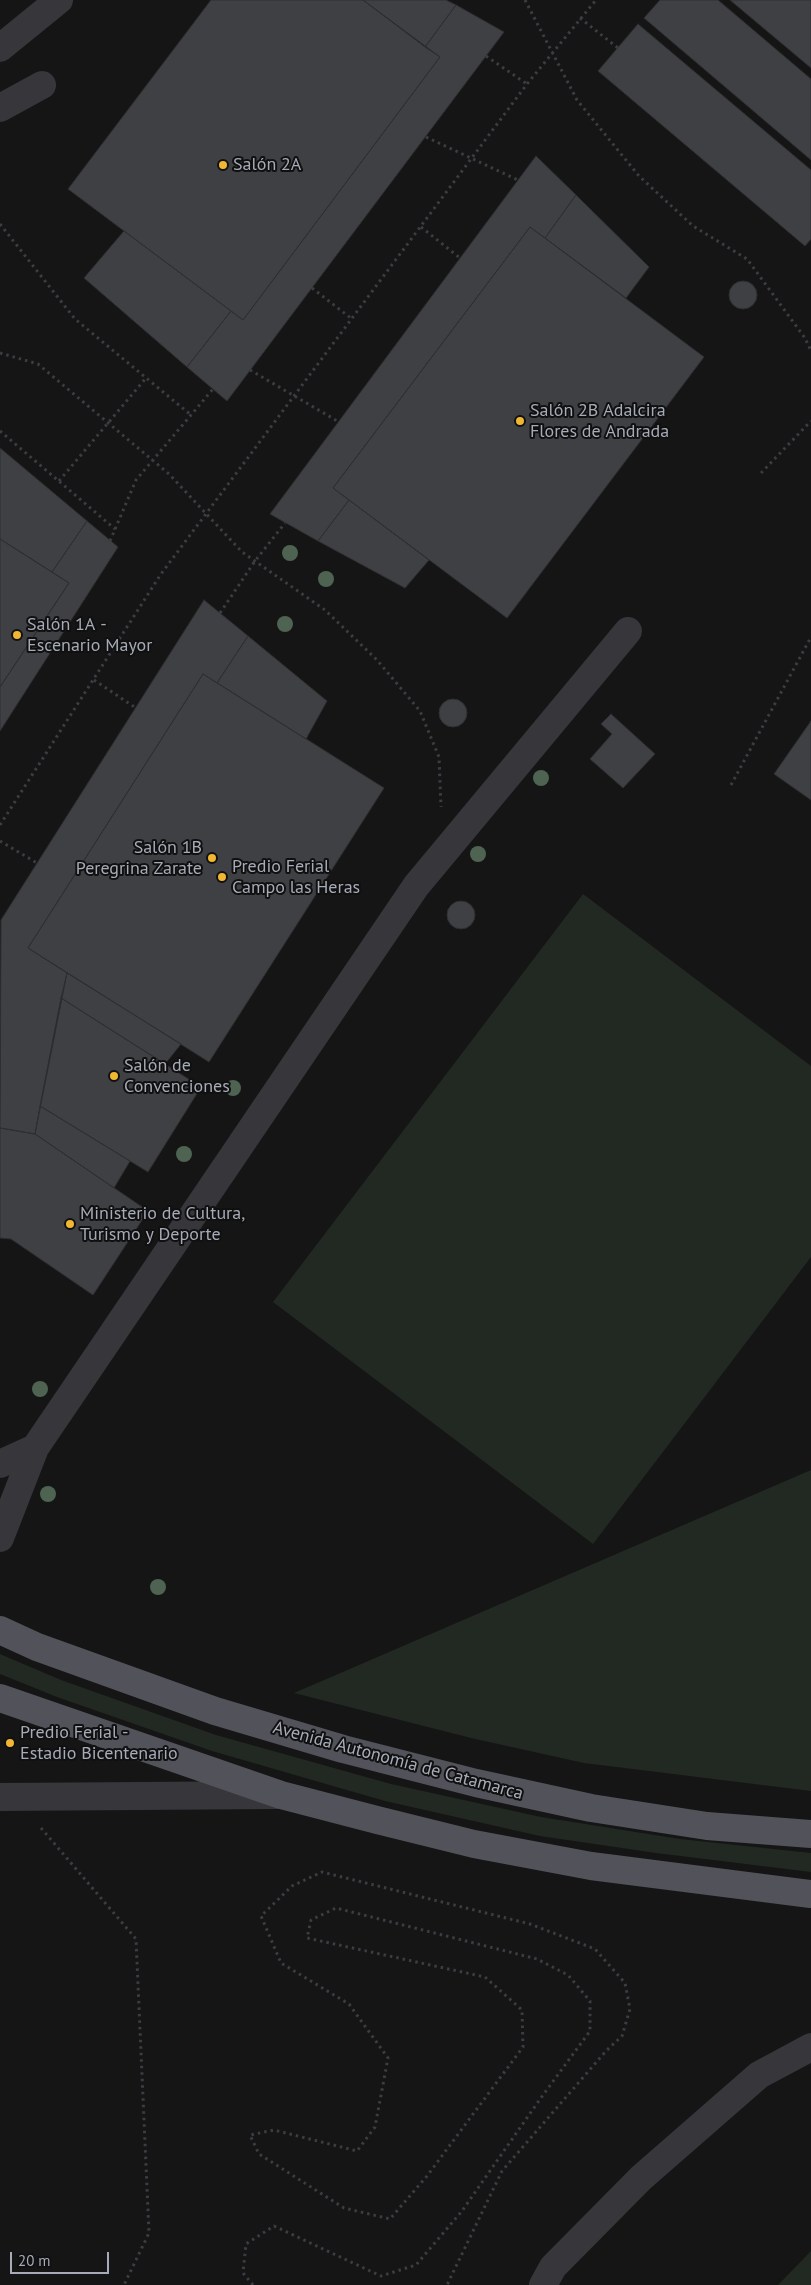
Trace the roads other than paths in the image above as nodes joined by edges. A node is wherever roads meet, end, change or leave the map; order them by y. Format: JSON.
{"nodes":[{"id":1,"x":58,"y":0,"type":"edge"},
{"id":2,"x":0,"y":48,"type":"edge"},
{"id":3,"x":42,"y":84,"type":"dead end"},
{"id":4,"x":0,"y":108,"type":"edge"},
{"id":5,"x":628,"y":631,"type":"dead end"},
{"id":6,"x":35,"y":1448,"type":"junction"},
{"id":7,"x":0,"y":1464,"type":"edge"},
{"id":8,"x":0,"y":1538,"type":"edge"},
{"id":9,"x":0,"y":1630,"type":"edge"},
{"id":10,"x":0,"y":1698,"type":"edge"},
{"id":11,"x":281,"y":1795,"type":"junction"},
{"id":12,"x":0,"y":1796,"type":"edge"},
{"id":13,"x":811,"y":1834,"type":"edge"},
{"id":14,"x":811,"y":1894,"type":"edge"},
{"id":15,"x":811,"y":2047,"type":"edge"},
{"id":16,"x":543,"y":2285,"type":"edge"}],
"edges":[{"from":1,"to":2,"type":"street"},
{"from":3,"to":4,"type":"street"},
{"from":5,"to":6,"type":"street"},
{"from":6,"to":7,"type":"street"},
{"from":6,"to":8,"type":"street"},
{"from":9,"to":13,"type":"main road","name":"Avenida Autonomía de Catamarca"},
{"from":10,"to":11,"type":"main road"},
{"from":11,"to":12,"type":"street"},
{"from":11,"to":14,"type":"main road"},
{"from":15,"to":16,"type":"street"}]}
